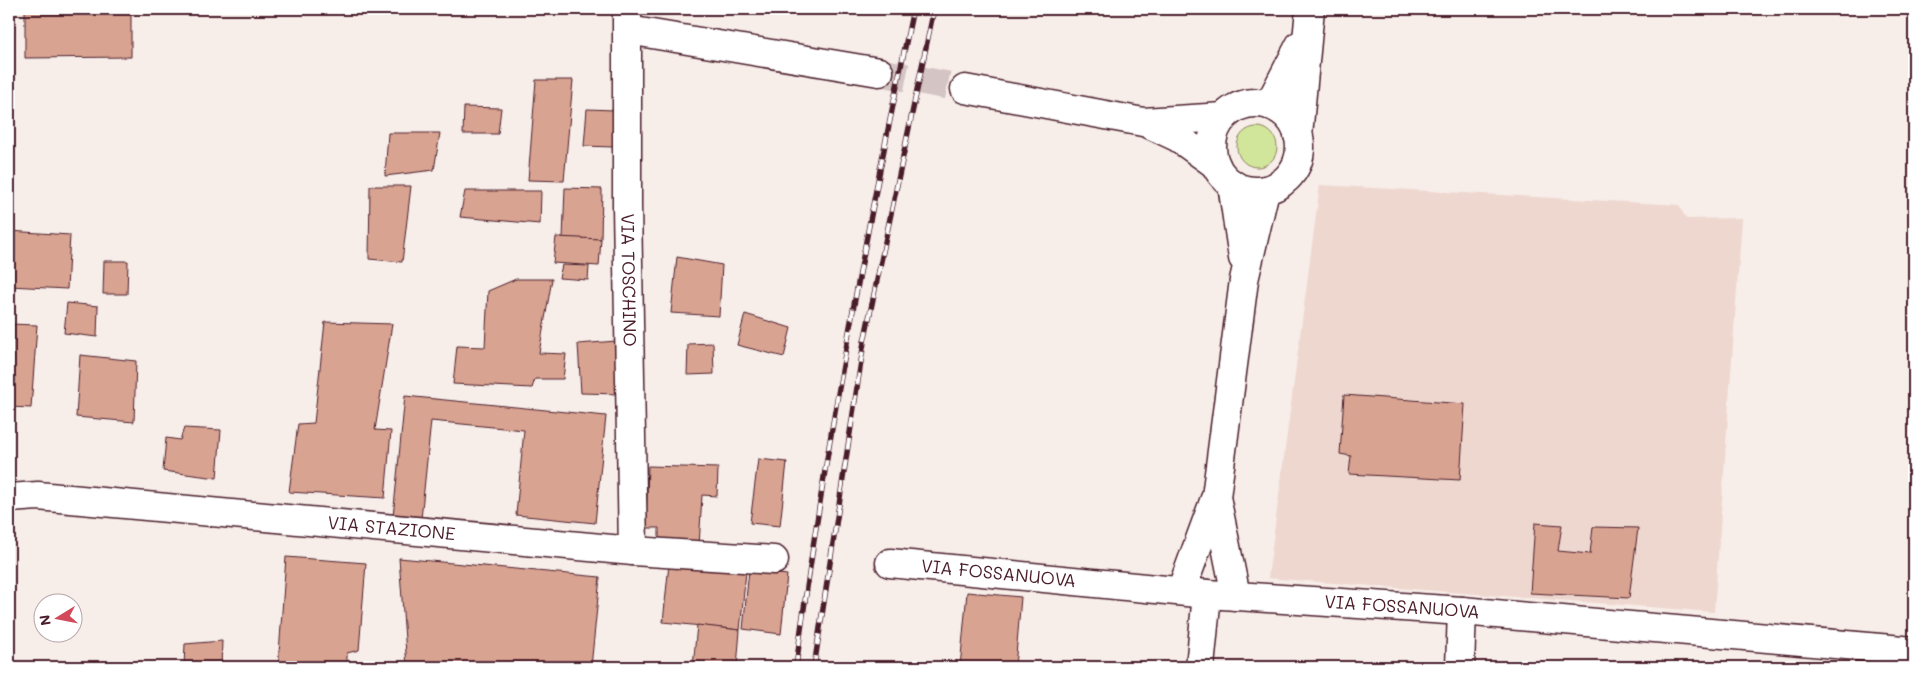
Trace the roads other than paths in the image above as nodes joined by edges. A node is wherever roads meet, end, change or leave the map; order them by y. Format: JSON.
{"nodes":[{"id":1,"x":628,"y":19,"type":"edge"},
{"id":2,"x":1308,"y":19,"type":"edge"},
{"id":3,"x":879,"y":72,"type":"tunnel mouth"},
{"id":4,"x":966,"y":89,"type":"tunnel mouth"},
{"id":5,"x":1269,"y":105,"type":"junction"},
{"id":6,"x":1224,"y":117,"type":"junction"},
{"id":7,"x":1144,"y":122,"type":"junction"},
{"id":8,"x":1298,"y":135,"type":"junction"},
{"id":9,"x":1224,"y":174,"type":"junction"},
{"id":10,"x":1265,"y":190,"type":"junction"},
{"id":11,"x":1244,"y":280,"type":"junction"},
{"id":12,"x":9,"y":489,"type":"edge"},
{"id":13,"x":1217,"y":495,"type":"junction"},
{"id":14,"x":38,"y":496,"type":"junction"},
{"id":15,"x":9,"y":498,"type":"edge"},
{"id":16,"x":633,"y":551,"type":"junction"},
{"id":17,"x":774,"y":560,"type":"dead end"},
{"id":18,"x":890,"y":563,"type":"dead end"},
{"id":19,"x":1194,"y":593,"type":"junction"},
{"id":20,"x":1236,"y":596,"type":"junction"},
{"id":21,"x":1462,"y":611,"type":"junction"},
{"id":22,"x":1914,"y":651,"type":"edge"},
{"id":23,"x":1200,"y":667,"type":"edge"},
{"id":24,"x":1460,"y":667,"type":"edge"}],
"edges":[{"from":1,"to":3,"type":"street"},
{"from":1,"to":16,"type":"street","name":"VIA TOSCHINO"},
{"from":2,"to":5,"type":"street"},
{"from":2,"to":8,"type":"street"},
{"from":4,"to":7,"type":"street"},
{"from":5,"to":6,"type":"street"},
{"from":5,"to":8,"type":"street"},
{"from":6,"to":7,"type":"street"},
{"from":6,"to":9,"type":"street"},
{"from":7,"to":9,"type":"street"},
{"from":8,"to":10,"type":"street"},
{"from":9,"to":10,"type":"street"},
{"from":9,"to":11,"type":"street"},
{"from":10,"to":11,"type":"street"},
{"from":11,"to":13,"type":"street"},
{"from":12,"to":14,"type":"street"},
{"from":13,"to":19,"type":"street"},
{"from":13,"to":20,"type":"street"},
{"from":14,"to":15,"type":"street","name":"VIA STAZIONE"},
{"from":14,"to":16,"type":"street","name":"VIA STAZIONE"},
{"from":16,"to":17,"type":"street","name":"VIA STAZIONE"},
{"from":18,"to":19,"type":"street","name":"VIA FOSSANUOVA"},
{"from":19,"to":20,"type":"street","name":"VIA FOSSANUOVA"},
{"from":19,"to":23,"type":"street"},
{"from":20,"to":21,"type":"street","name":"VIA FOSSANUOVA"},
{"from":21,"to":22,"type":"street","name":"VIA FOSSANUOVA"},
{"from":21,"to":24,"type":"street"}]}
